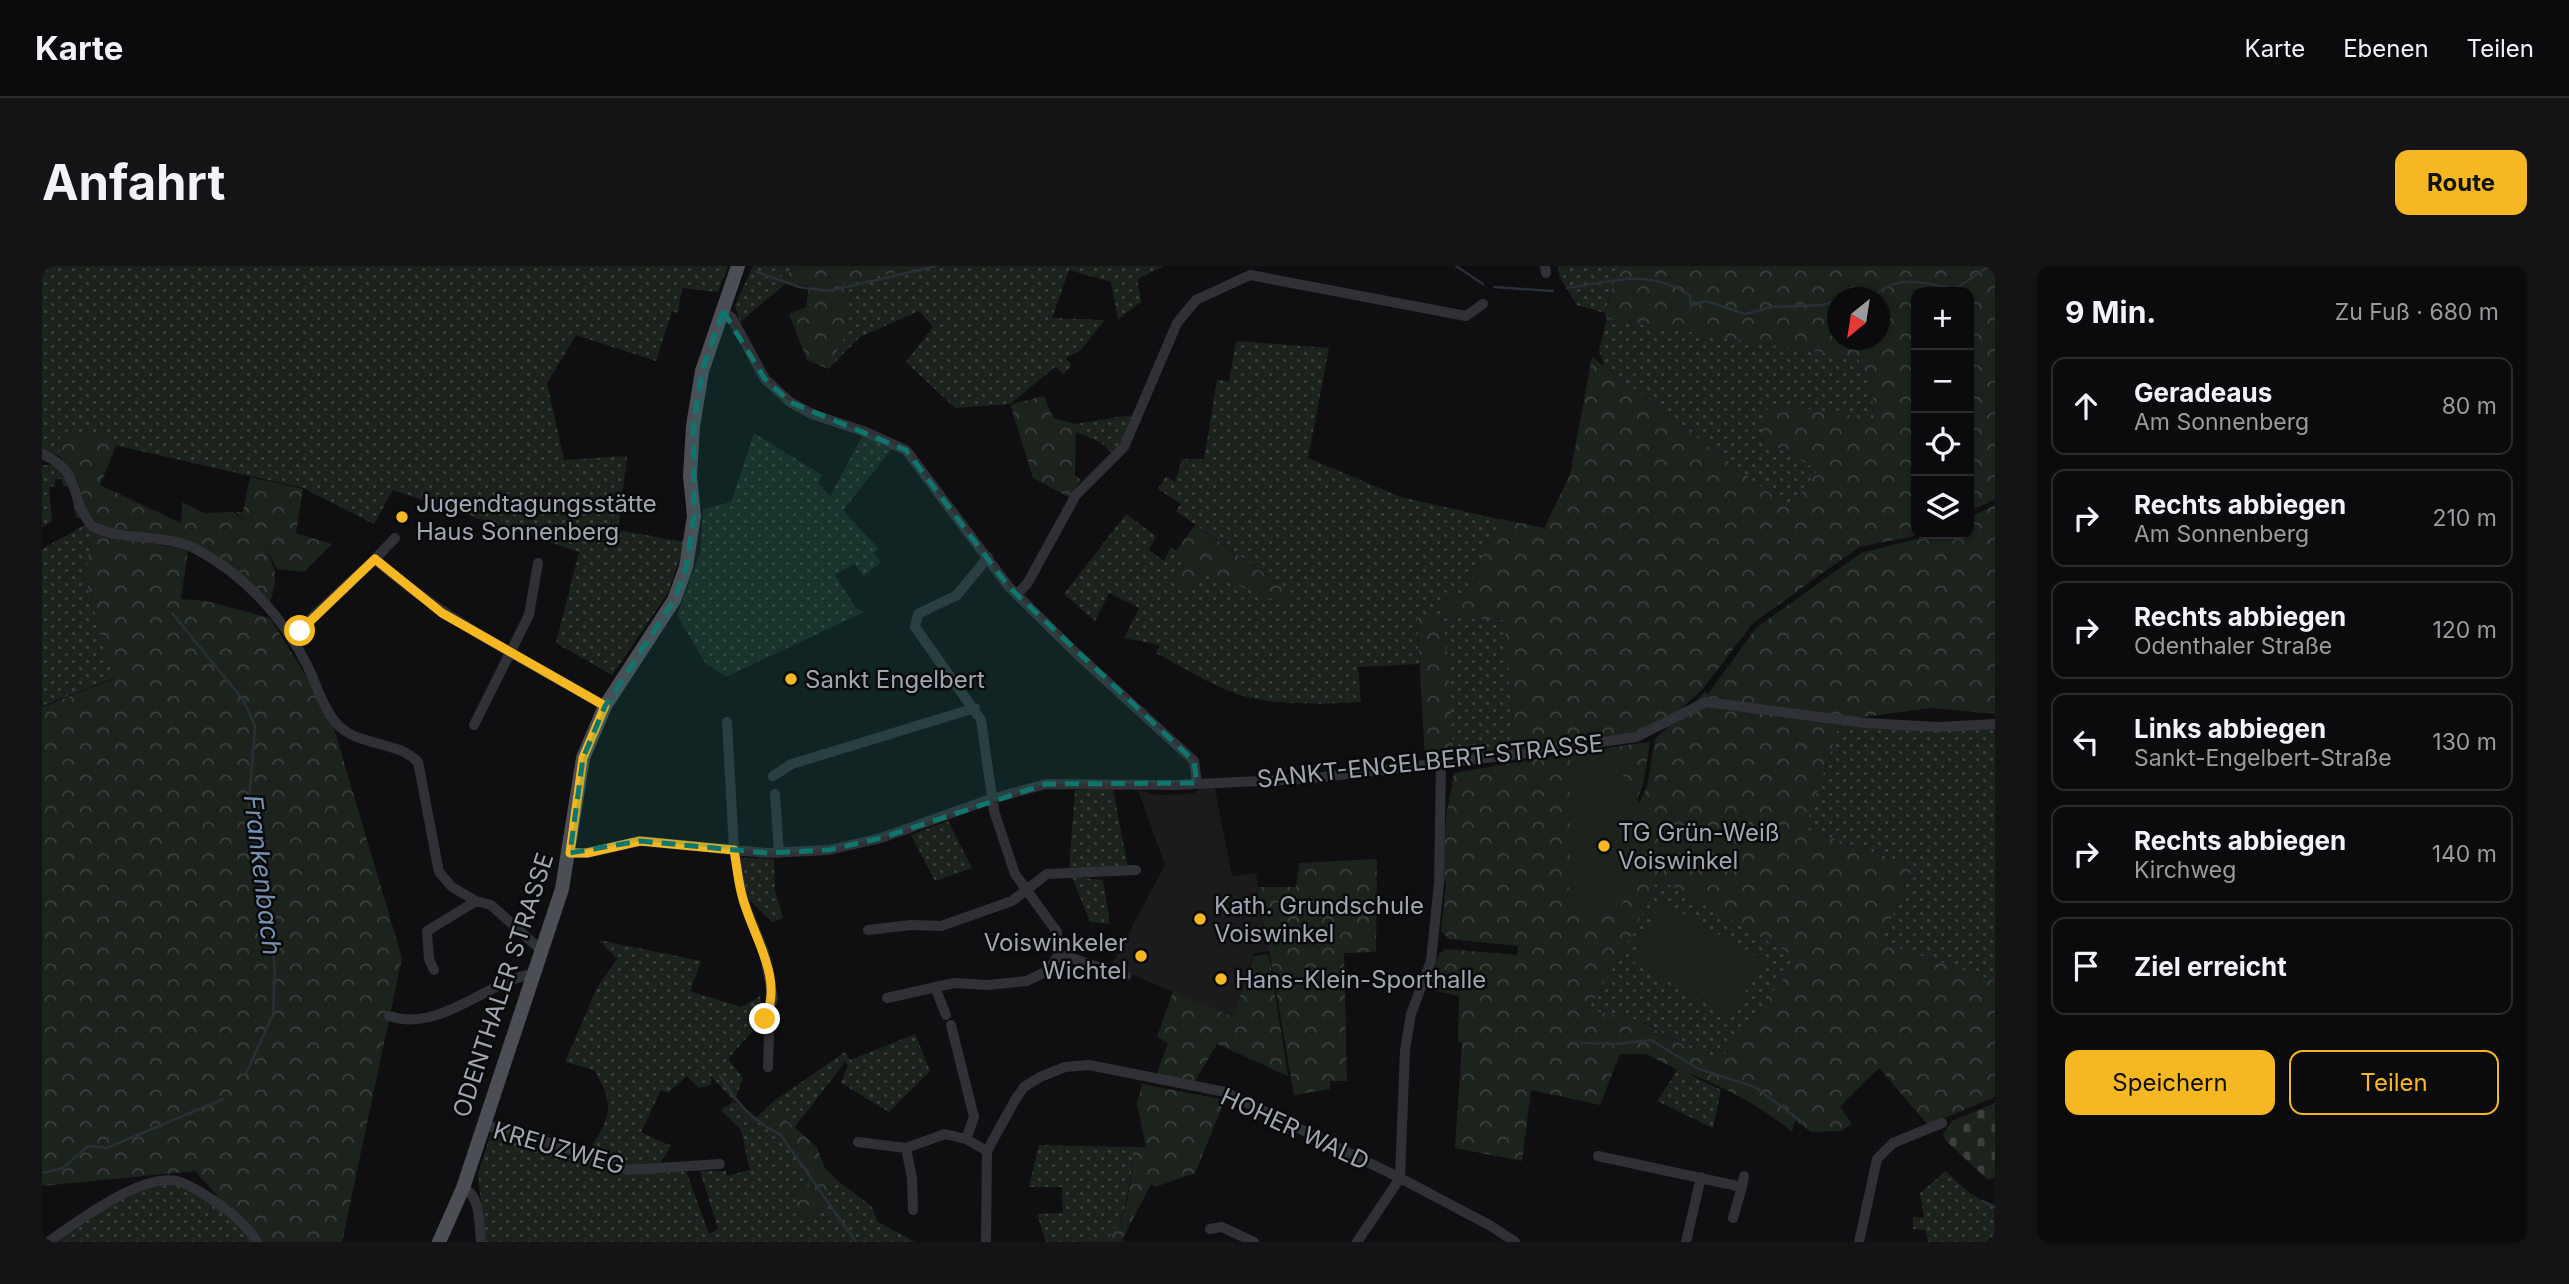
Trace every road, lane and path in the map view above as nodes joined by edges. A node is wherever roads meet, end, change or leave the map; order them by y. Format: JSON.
{"nodes":[{"id":1,"x":738,"y":266,"type":"edge"},
{"id":2,"x":1483,"y":304,"type":"dead end"},
{"id":3,"x":723,"y":312,"type":"junction"},
{"id":4,"x":42,"y":454,"type":"edge"},
{"id":5,"x":395,"y":538,"type":"dead end"},
{"id":6,"x":988,"y":558,"type":"junction"},
{"id":7,"x":375,"y":559,"type":"junction"},
{"id":8,"x":538,"y":563,"type":"dead end"},
{"id":9,"x":1017,"y":594,"type":"junction"},
{"id":10,"x":291,"y":637,"type":"junction"},
{"id":11,"x":510,"y":651,"type":"junction"},
{"id":12,"x":605,"y":706,"type":"junction"},
{"id":13,"x":975,"y":708,"type":"junction"},
{"id":14,"x":726,"y":722,"type":"dead end"},
{"id":15,"x":1995,"y":724,"type":"edge"},
{"id":16,"x":474,"y":725,"type":"dead end"},
{"id":17,"x":1441,"y":764,"type":"junction"},
{"id":18,"x":773,"y":776,"type":"dead end"},
{"id":19,"x":1197,"y":783,"type":"junction"},
{"id":20,"x":775,"y":794,"type":"dead end"},
{"id":21,"x":991,"y":799,"type":"junction"},
{"id":22,"x":734,"y":850,"type":"junction"},
{"id":23,"x":570,"y":853,"type":"junction"},
{"id":24,"x":779,"y":853,"type":"junction"},
{"id":25,"x":1136,"y":870,"type":"dead end"},
{"id":26,"x":1025,"y":889,"type":"junction"},
{"id":27,"x":476,"y":901,"type":"junction"},
{"id":28,"x":868,"y":930,"type":"dead end"},
{"id":29,"x":541,"y":950,"type":"junction"},
{"id":30,"x":1059,"y":954,"type":"junction"},
{"id":31,"x":434,"y":970,"type":"dead end"},
{"id":32,"x":532,"y":974,"type":"junction"},
{"id":33,"x":1126,"y":976,"type":"dead end"},
{"id":34,"x":935,"y":987,"type":"junction"},
{"id":35,"x":887,"y":998,"type":"dead end"},
{"id":36,"x":389,"y":1016,"type":"dead end"},
{"id":37,"x":768,"y":1067,"type":"dead end"},
{"id":38,"x":1942,"y":1123,"type":"dead end"},
{"id":39,"x":483,"y":1126,"type":"junction"},
{"id":40,"x":966,"y":1139,"type":"junction"},
{"id":41,"x":858,"y":1142,"type":"dead end"},
{"id":42,"x":906,"y":1148,"type":"junction"},
{"id":43,"x":987,"y":1151,"type":"junction"},
{"id":44,"x":1598,"y":1156,"type":"dead end"},
{"id":45,"x":720,"y":1164,"type":"dead end"},
{"id":46,"x":1701,"y":1177,"type":"junction"},
{"id":47,"x":1400,"y":1178,"type":"junction"},
{"id":48,"x":463,"y":1188,"type":"junction"},
{"id":49,"x":913,"y":1210,"type":"dead end"},
{"id":50,"x":1733,"y":1218,"type":"dead end"},
{"id":51,"x":1210,"y":1228,"type":"dead end"},
{"id":52,"x":48,"y":1242,"type":"edge"},
{"id":53,"x":257,"y":1242,"type":"edge"},
{"id":54,"x":439,"y":1242,"type":"edge"},
{"id":55,"x":481,"y":1242,"type":"edge"},
{"id":56,"x":986,"y":1242,"type":"edge"},
{"id":57,"x":1254,"y":1242,"type":"edge"},
{"id":58,"x":1357,"y":1242,"type":"edge"},
{"id":59,"x":1515,"y":1242,"type":"edge"},
{"id":60,"x":1686,"y":1242,"type":"edge"},
{"id":61,"x":1859,"y":1242,"type":"edge"}],
"edges":[{"from":1,"to":3,"type":"main road","name":"ODENTHALER STRASSE"},
{"from":2,"to":9,"type":"street"},
{"from":3,"to":6,"type":"street"},
{"from":3,"to":12,"type":"main road","name":"ODENTHALER STRASSE"},
{"from":4,"to":10,"type":"street"},
{"from":5,"to":7,"type":"street"},
{"from":6,"to":9,"type":"street"},
{"from":6,"to":13,"type":"street"},
{"from":7,"to":10,"type":"street"},
{"from":7,"to":11,"type":"street"},
{"from":8,"to":11,"type":"street"},
{"from":9,"to":19,"type":"street"},
{"from":10,"to":27,"type":"street"},
{"from":11,"to":12,"type":"street"},
{"from":11,"to":16,"type":"street"},
{"from":12,"to":23,"type":"main road","name":"ODENTHALER STRASSE"},
{"from":13,"to":18,"type":"street"},
{"from":13,"to":21,"type":"street"},
{"from":14,"to":22,"type":"street"},
{"from":15,"to":17,"type":"street","name":"SANKT-ENGELBERT-STRASSE"},
{"from":17,"to":19,"type":"street","name":"SANKT-ENGELBERT-STRASSE"},
{"from":17,"to":47,"type":"street"},
{"from":19,"to":21,"type":"street","name":"SANKT-ENGELBERT-STRASSE"},
{"from":20,"to":24,"type":"street"},
{"from":21,"to":24,"type":"street","name":"SANKT-ENGELBERT-STRASSE"},
{"from":21,"to":26,"type":"street"},
{"from":22,"to":23,"type":"street","name":"SANKT-ENGELBERT-STRASSE"},
{"from":22,"to":24,"type":"street","name":"SANKT-ENGELBERT-STRASSE"},
{"from":22,"to":37,"type":"street"},
{"from":23,"to":29,"type":"main road","name":"ODENTHALER STRASSE"},
{"from":25,"to":26,"type":"street"},
{"from":26,"to":28,"type":"street"},
{"from":26,"to":30,"type":"street"},
{"from":27,"to":29,"type":"street"},
{"from":27,"to":31,"type":"street"},
{"from":29,"to":32,"type":"main road","name":"ODENTHALER STRASSE"},
{"from":30,"to":33,"type":"street"},
{"from":30,"to":34,"type":"street"},
{"from":32,"to":36,"type":"street"},
{"from":32,"to":39,"type":"main road","name":"ODENTHALER STRASSE"},
{"from":34,"to":35,"type":"street"},
{"from":34,"to":40,"type":"street"},
{"from":38,"to":61,"type":"street"},
{"from":39,"to":45,"type":"street","name":"KREUZWEG"},
{"from":39,"to":48,"type":"main road","name":"ODENTHALER STRASSE"},
{"from":40,"to":42,"type":"street"},
{"from":40,"to":43,"type":"street"},
{"from":41,"to":42,"type":"street"},
{"from":42,"to":49,"type":"street"},
{"from":43,"to":47,"type":"street","name":"HOHER WALD"},
{"from":43,"to":56,"type":"street","name":"HOHER WALD"},
{"from":44,"to":46,"type":"street"},
{"from":46,"to":50,"type":"street"},
{"from":46,"to":60,"type":"street"},
{"from":47,"to":58,"type":"street"},
{"from":47,"to":59,"type":"street","name":"HOHER WALD"},
{"from":48,"to":54,"type":"main road","name":"ODENTHALER STRASSE"},
{"from":48,"to":55,"type":"street"},
{"from":51,"to":57,"type":"street"},
{"from":52,"to":53,"type":"street"}]}
